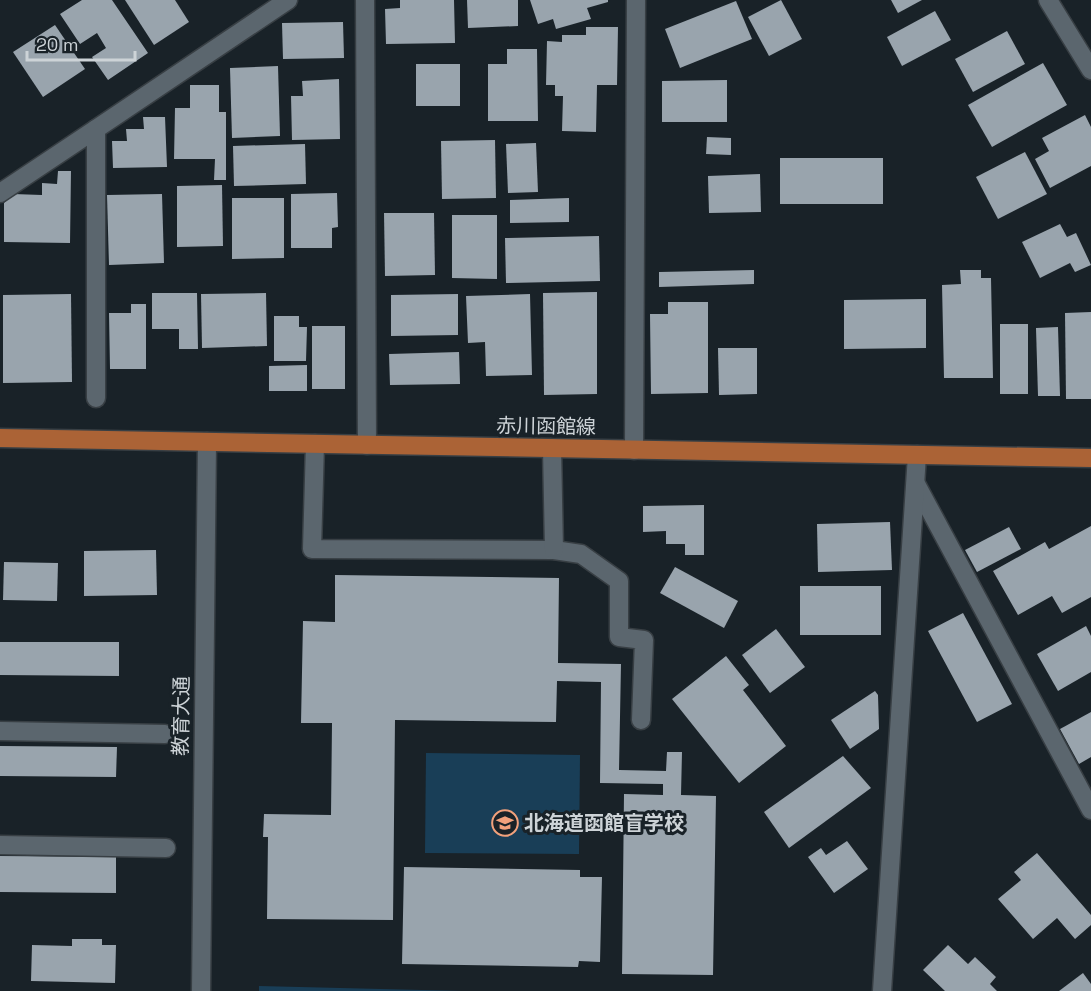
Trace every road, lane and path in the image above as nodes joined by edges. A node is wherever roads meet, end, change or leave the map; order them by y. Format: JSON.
{"nodes":[{"id":1,"x":288,"y":0,"type":"edge"},
{"id":2,"x":365,"y":0,"type":"edge"},
{"id":3,"x":636,"y":0,"type":"edge"},
{"id":4,"x":1048,"y":0,"type":"edge"},
{"id":5,"x":1091,"y":70,"type":"edge"},
{"id":6,"x":96,"y":129,"type":"junction"},
{"id":7,"x":0,"y":193,"type":"edge"},
{"id":8,"x":96,"y":398,"type":"dead end"},
{"id":9,"x":0,"y":438,"type":"edge"},
{"id":10,"x":207,"y":442,"type":"junction"},
{"id":11,"x":315,"y":444,"type":"junction"},
{"id":12,"x":367,"y":445,"type":"junction"},
{"id":13,"x":552,"y":448,"type":"junction"},
{"id":14,"x":634,"y":450,"type":"junction"},
{"id":15,"x":917,"y":454,"type":"junction"},
{"id":16,"x":1091,"y":458,"type":"edge"},
{"id":17,"x":916,"y":484,"type":"junction"},
{"id":18,"x":554,"y":550,"type":"junction"},
{"id":19,"x":641,"y":720,"type":"dead end"},
{"id":20,"x":0,"y":731,"type":"edge"},
{"id":21,"x":165,"y":734,"type":"dead end"},
{"id":22,"x":1091,"y":810,"type":"edge"},
{"id":23,"x":0,"y":845,"type":"edge"},
{"id":24,"x":166,"y":848,"type":"dead end"},
{"id":25,"x":201,"y":991,"type":"edge"},
{"id":26,"x":882,"y":991,"type":"edge"}],
"edges":[{"from":1,"to":6,"type":"street"},
{"from":2,"to":12,"type":"street"},
{"from":3,"to":14,"type":"street"},
{"from":4,"to":5,"type":"street"},
{"from":6,"to":7,"type":"street"},
{"from":6,"to":8,"type":"street"},
{"from":9,"to":10,"type":"main road","name":"赤川函館線"},
{"from":10,"to":11,"type":"main road","name":"赤川函館線"},
{"from":10,"to":25,"type":"street","name":"教育大通"},
{"from":11,"to":12,"type":"main road","name":"赤川函館線"},
{"from":11,"to":18,"type":"street"},
{"from":12,"to":13,"type":"main road","name":"赤川函館線"},
{"from":13,"to":14,"type":"main road","name":"赤川函館線"},
{"from":13,"to":18,"type":"street"},
{"from":14,"to":15,"type":"main road","name":"赤川函館線"},
{"from":15,"to":16,"type":"main road","name":"赤川函館線"},
{"from":15,"to":17,"type":"street"},
{"from":17,"to":22,"type":"street"},
{"from":17,"to":26,"type":"street"},
{"from":18,"to":19,"type":"street"},
{"from":20,"to":21,"type":"street"},
{"from":23,"to":24,"type":"street"}]}
